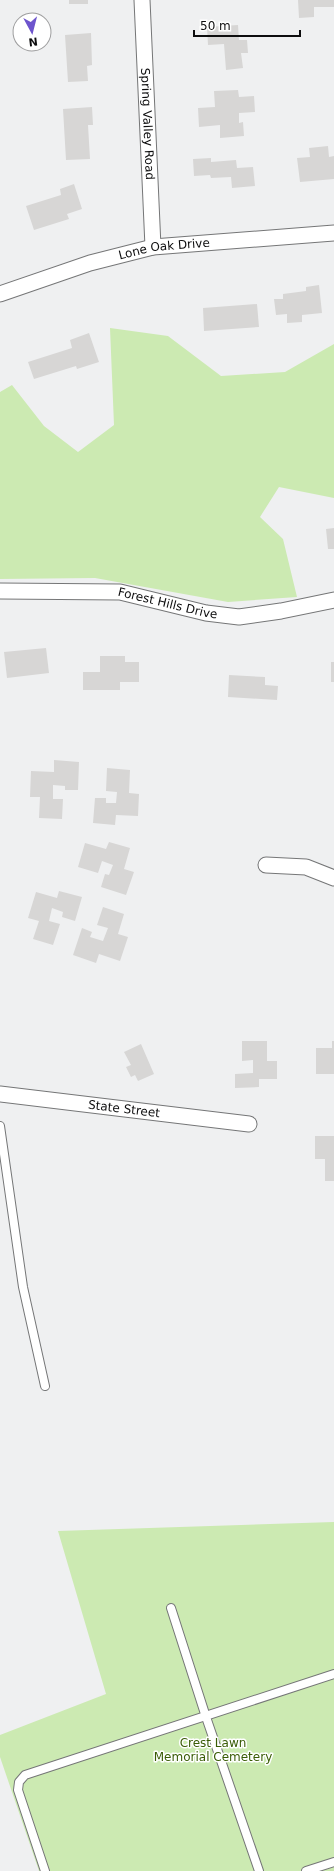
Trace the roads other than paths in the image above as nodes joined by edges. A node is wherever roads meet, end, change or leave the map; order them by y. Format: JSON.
{"nodes":[{"id":1,"x":142,"y":0,"type":"edge"},
{"id":2,"x":334,"y":233,"type":"edge"},
{"id":3,"x":153,"y":247,"type":"junction"},
{"id":4,"x":0,"y":294,"type":"edge"},
{"id":5,"x":0,"y":592,"type":"edge"},
{"id":6,"x":334,"y":600,"type":"edge"},
{"id":7,"x":266,"y":865,"type":"dead end"},
{"id":8,"x":334,"y":878,"type":"edge"},
{"id":9,"x":0,"y":1094,"type":"edge"},
{"id":10,"x":249,"y":1124,"type":"dead end"},
{"id":11,"x":0,"y":1126,"type":"edge"},
{"id":12,"x":45,"y":1386,"type":"dead end"},
{"id":13,"x":171,"y":1608,"type":"dead end"},
{"id":14,"x":334,"y":1674,"type":"edge"},
{"id":15,"x":206,"y":1717,"type":"junction"},
{"id":16,"x":334,"y":1862,"type":"edge"},
{"id":17,"x":45,"y":1871,"type":"edge"},
{"id":18,"x":259,"y":1871,"type":"edge"},
{"id":19,"x":306,"y":1871,"type":"edge"}],
"edges":[{"from":1,"to":3,"type":"street","name":"Spring Valley Road"},
{"from":2,"to":3,"type":"street","name":"Lone Oak Drive"},
{"from":3,"to":4,"type":"street","name":"Lone Oak Drive"},
{"from":5,"to":6,"type":"street","name":"Forest Hills Drive"},
{"from":7,"to":8,"type":"street"},
{"from":9,"to":10,"type":"street","name":"State Street"},
{"from":11,"to":12,"type":"lane"},
{"from":13,"to":15,"type":"lane"},
{"from":14,"to":15,"type":"lane"},
{"from":15,"to":17,"type":"lane"},
{"from":15,"to":18,"type":"lane"},
{"from":16,"to":19,"type":"lane"}]}
